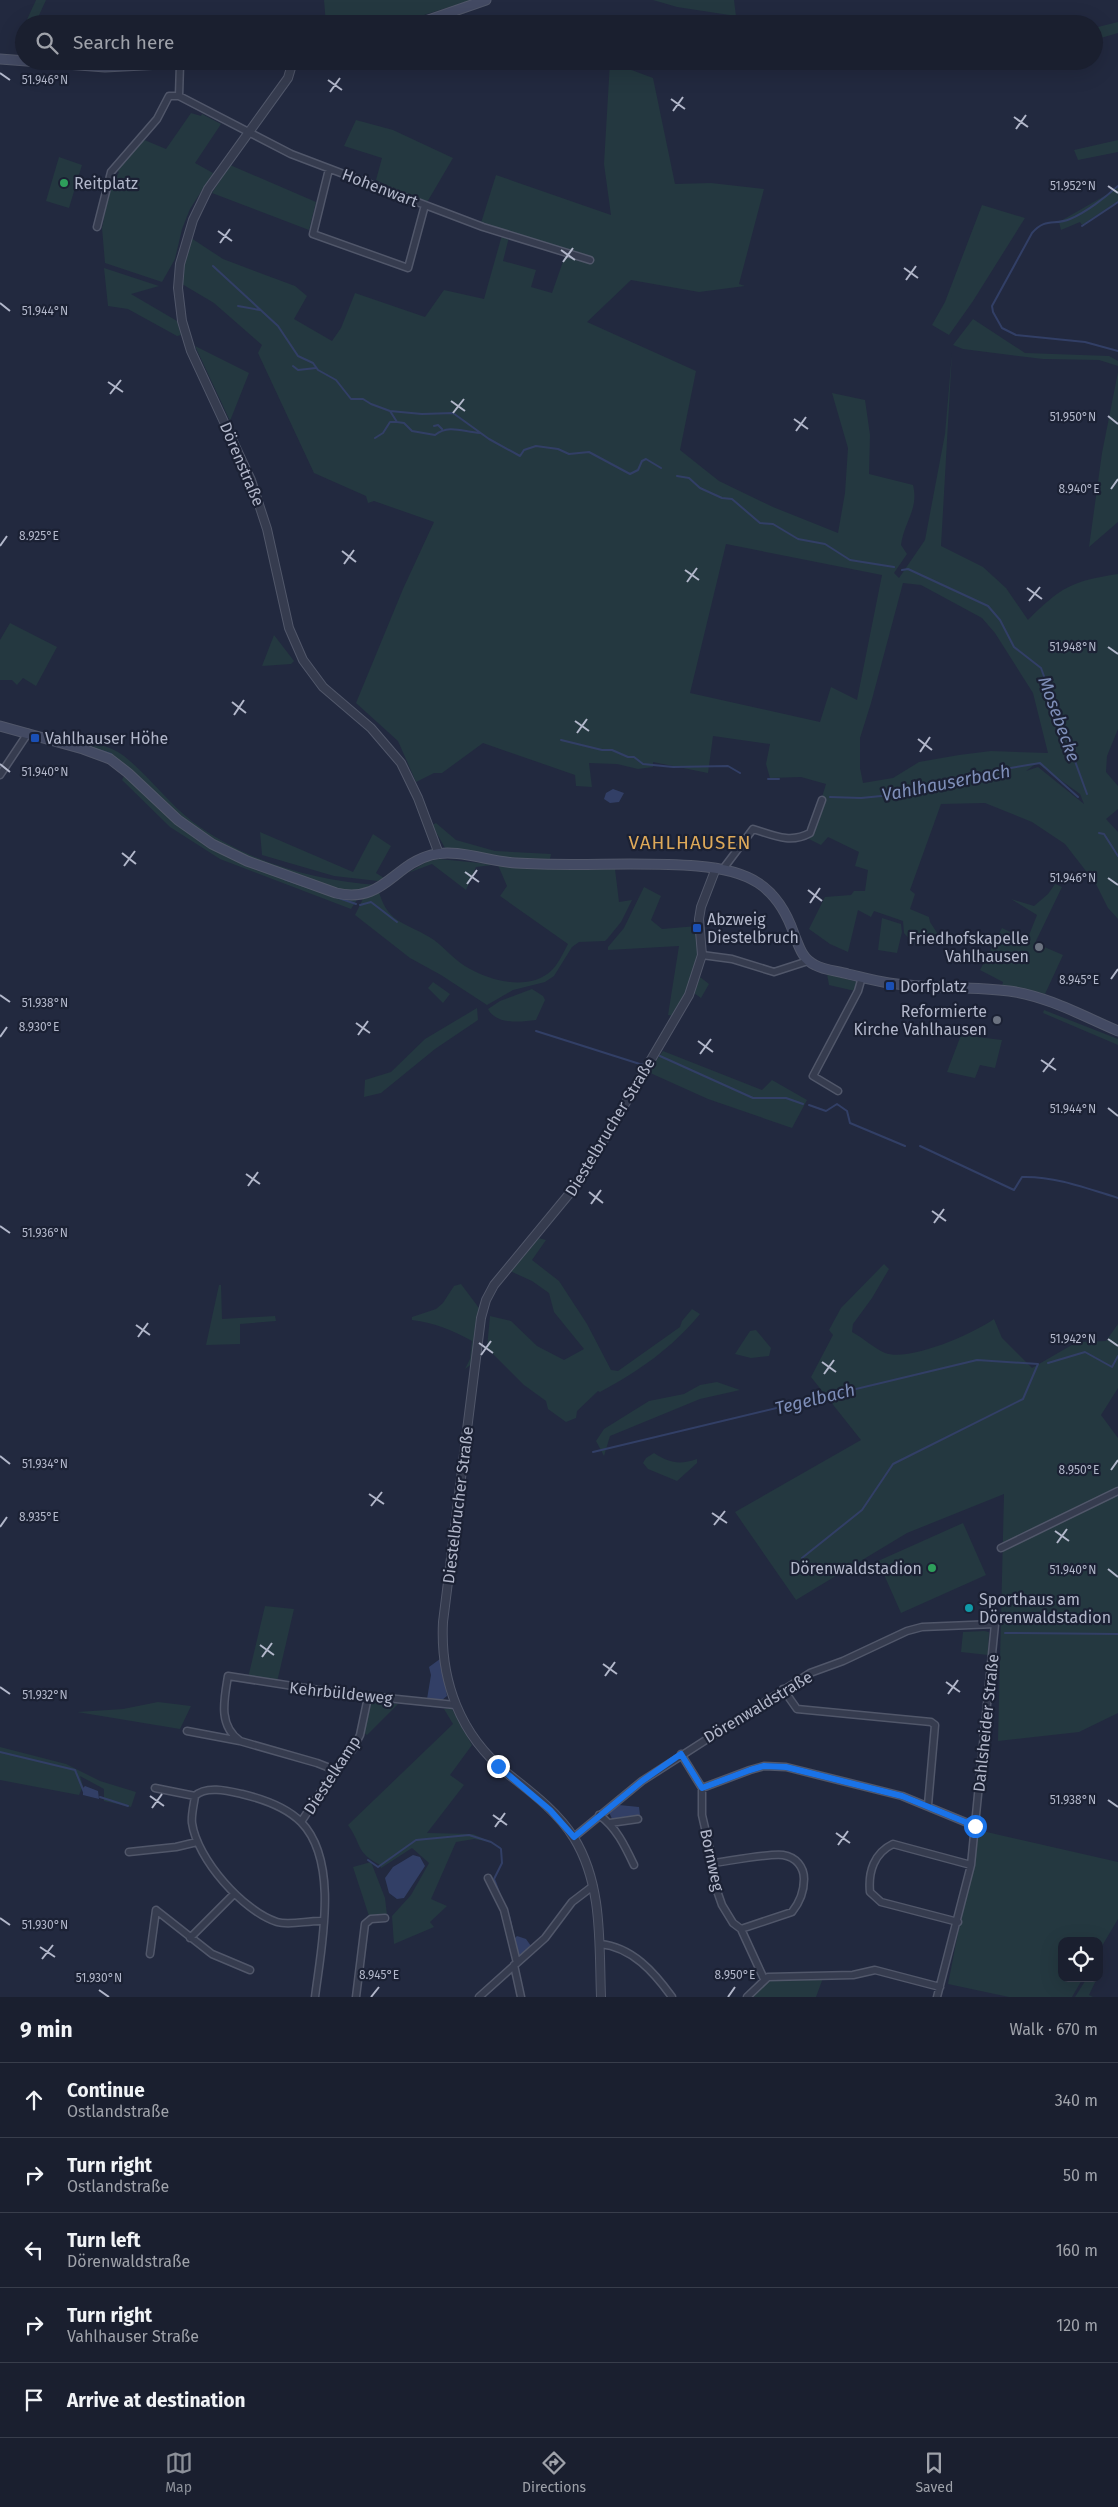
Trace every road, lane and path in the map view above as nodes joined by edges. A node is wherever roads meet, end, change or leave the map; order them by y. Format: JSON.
{"nodes":[{"id":1,"x":486,"y":0,"type":"edge"},
{"id":2,"x":443,"y":15,"type":"edge"},
{"id":3,"x":0,"y":59,"type":"edge"},
{"id":4,"x":15,"y":60,"type":"edge"},
{"id":5,"x":180,"y":70,"type":"edge"},
{"id":6,"x":290,"y":70,"type":"edge"},
{"id":7,"x":179,"y":96,"type":"junction"},
{"id":8,"x":248,"y":131,"type":"junction"},
{"id":9,"x":329,"y":169,"type":"junction"},
{"id":10,"x":425,"y":205,"type":"junction"},
{"id":11,"x":97,"y":227,"type":"dead end"},
{"id":12,"x":590,"y":260,"type":"dead end"},
{"id":13,"x":0,"y":726,"type":"edge"},
{"id":14,"x":28,"y":733,"type":"junction"},
{"id":15,"x":0,"y":775,"type":"edge"},
{"id":16,"x":822,"y":800,"type":"dead end"},
{"id":17,"x":440,"y":854,"type":"junction"},
{"id":18,"x":720,"y":869,"type":"junction"},
{"id":19,"x":702,"y":955,"type":"junction"},
{"id":20,"x":808,"y":961,"type":"junction"},
{"id":21,"x":862,"y":977,"type":"junction"},
{"id":22,"x":1118,"y":1031,"type":"edge"},
{"id":23,"x":838,"y":1091,"type":"dead end"},
{"id":24,"x":1118,"y":1491,"type":"edge"},
{"id":25,"x":1001,"y":1548,"type":"dead end"},
{"id":26,"x":995,"y":1624,"type":"joint"},
{"id":27,"x":783,"y":1689,"type":"junction"},
{"id":28,"x":368,"y":1697,"type":"junction"},
{"id":29,"x":455,"y":1705,"type":"junction"},
{"id":30,"x":187,"y":1731,"type":"dead end"},
{"id":31,"x":240,"y":1741,"type":"junction"},
{"id":32,"x":681,"y":1754,"type":"junction"},
{"id":33,"x":334,"y":1770,"type":"junction"},
{"id":34,"x":155,"y":1788,"type":"dead end"},
{"id":35,"x":702,"y":1788,"type":"junction"},
{"id":36,"x":195,"y":1796,"type":"junction"},
{"id":37,"x":928,"y":1805,"type":"junction"},
{"id":38,"x":599,"y":1814,"type":"junction"},
{"id":39,"x":638,"y":1819,"type":"dead end"},
{"id":40,"x":301,"y":1822,"type":"junction"},
{"id":41,"x":610,"y":1823,"type":"junction"},
{"id":42,"x":975,"y":1826,"type":"junction"},
{"id":43,"x":574,"y":1837,"type":"junction"},
{"id":44,"x":197,"y":1842,"type":"junction"},
{"id":45,"x":129,"y":1852,"type":"dead end"},
{"id":46,"x":713,"y":1863,"type":"junction"},
{"id":47,"x":634,"y":1865,"type":"dead end"},
{"id":48,"x":971,"y":1865,"type":"junction"},
{"id":49,"x":488,"y":1878,"type":"dead end"},
{"id":50,"x":593,"y":1886,"type":"junction"},
{"id":51,"x":234,"y":1894,"type":"junction"},
{"id":52,"x":385,"y":1918,"type":"dead end"},
{"id":53,"x":323,"y":1921,"type":"junction"},
{"id":54,"x":958,"y":1922,"type":"junction"},
{"id":55,"x":740,"y":1929,"type":"junction"},
{"id":56,"x":190,"y":1938,"type":"junction"},
{"id":57,"x":600,"y":1944,"type":"junction"},
{"id":58,"x":150,"y":1954,"type":"dead end"},
{"id":59,"x":515,"y":1964,"type":"junction"},
{"id":60,"x":250,"y":1970,"type":"dead end"},
{"id":61,"x":764,"y":1979,"type":"junction"},
{"id":62,"x":940,"y":1987,"type":"junction"},
{"id":63,"x":315,"y":1997,"type":"edge"},
{"id":64,"x":356,"y":1997,"type":"edge"},
{"id":65,"x":479,"y":1997,"type":"edge"},
{"id":66,"x":521,"y":1997,"type":"edge"},
{"id":67,"x":601,"y":1997,"type":"edge"},
{"id":68,"x":672,"y":1997,"type":"edge"},
{"id":69,"x":747,"y":1997,"type":"edge"},
{"id":70,"x":937,"y":1997,"type":"edge"}],
"edges":[{"from":1,"to":2,"type":"main road"},
{"from":3,"to":4,"type":"main road"},
{"from":5,"to":7,"type":"street"},
{"from":6,"to":8,"type":"street","name":"Dörenstraße"},
{"from":7,"to":8,"type":"street","name":"Hohenwart"},
{"from":7,"to":11,"type":"street"},
{"from":8,"to":9,"type":"street","name":"Hohenwart"},
{"from":8,"to":17,"type":"street","name":"Dörenstraße"},
{"from":9,"to":10,"type":"street","name":"Hohenwart"},
{"from":9,"to":10,"type":"street"},
{"from":10,"to":12,"type":"street","name":"Hohenwart"},
{"from":13,"to":14,"type":"main road"},
{"from":14,"to":15,"type":"street"},
{"from":14,"to":17,"type":"main road"},
{"from":16,"to":18,"type":"street"},
{"from":17,"to":18,"type":"main road"},
{"from":18,"to":19,"type":"street","name":"Diestelbrucher Straße"},
{"from":18,"to":20,"type":"main road"},
{"from":19,"to":20,"type":"street"},
{"from":19,"to":29,"type":"street","name":"Diestelbrucher Straße"},
{"from":20,"to":21,"type":"main road"},
{"from":21,"to":22,"type":"main road"},
{"from":21,"to":23,"type":"street"},
{"from":24,"to":25,"type":"street"},
{"from":26,"to":27,"type":"street","name":"Dörenwaldstraße"},
{"from":26,"to":42,"type":"street","name":"Dahlsheider Straße"},
{"from":27,"to":32,"type":"street","name":"Dörenwaldstraße"},
{"from":27,"to":37,"type":"street"},
{"from":28,"to":29,"type":"street","name":"Kehrbüldeweg"},
{"from":28,"to":31,"type":"street","name":"Kehrbüldeweg"},
{"from":28,"to":33,"type":"street","name":"Diestelkamp"},
{"from":29,"to":43,"type":"street","name":"Diestelbrucher Straße"},
{"from":30,"to":31,"type":"street"},
{"from":31,"to":33,"type":"street"},
{"from":32,"to":35,"type":"street"},
{"from":32,"to":38,"type":"street","name":"Dörenwaldstraße"},
{"from":33,"to":40,"type":"street","name":"Diestelkamp"},
{"from":34,"to":36,"type":"street"},
{"from":35,"to":37,"type":"street"},
{"from":35,"to":46,"type":"street","name":"Bornweg"},
{"from":36,"to":40,"type":"street"},
{"from":36,"to":44,"type":"street"},
{"from":37,"to":42,"type":"street"},
{"from":38,"to":41,"type":"street"},
{"from":38,"to":43,"type":"street","name":"Dörenwaldstraße"},
{"from":39,"to":41,"type":"street"},
{"from":40,"to":53,"type":"street"},
{"from":41,"to":47,"type":"street"},
{"from":42,"to":48,"type":"street","name":"Dahlsheider Straße"},
{"from":43,"to":50,"type":"street"},
{"from":44,"to":45,"type":"street"},
{"from":44,"to":51,"type":"street"},
{"from":46,"to":55,"type":"street","name":"Bornweg"},
{"from":46,"to":55,"type":"street"},
{"from":48,"to":54,"type":"street","name":"Dahlsheider Straße"},
{"from":48,"to":54,"type":"street"},
{"from":49,"to":59,"type":"street"},
{"from":50,"to":57,"type":"street"},
{"from":50,"to":59,"type":"street"},
{"from":51,"to":53,"type":"street"},
{"from":51,"to":56,"type":"street"},
{"from":52,"to":64,"type":"street"},
{"from":53,"to":63,"type":"street"},
{"from":54,"to":62,"type":"street","name":"Dahlsheider Straße"},
{"from":55,"to":61,"type":"street","name":"Bornweg"},
{"from":56,"to":58,"type":"street"},
{"from":56,"to":60,"type":"street"},
{"from":57,"to":67,"type":"street"},
{"from":57,"to":68,"type":"street"},
{"from":59,"to":65,"type":"street"},
{"from":59,"to":66,"type":"street"},
{"from":61,"to":62,"type":"street"},
{"from":61,"to":69,"type":"street"},
{"from":62,"to":70,"type":"street","name":"Dahlsheider Straße"}]}
